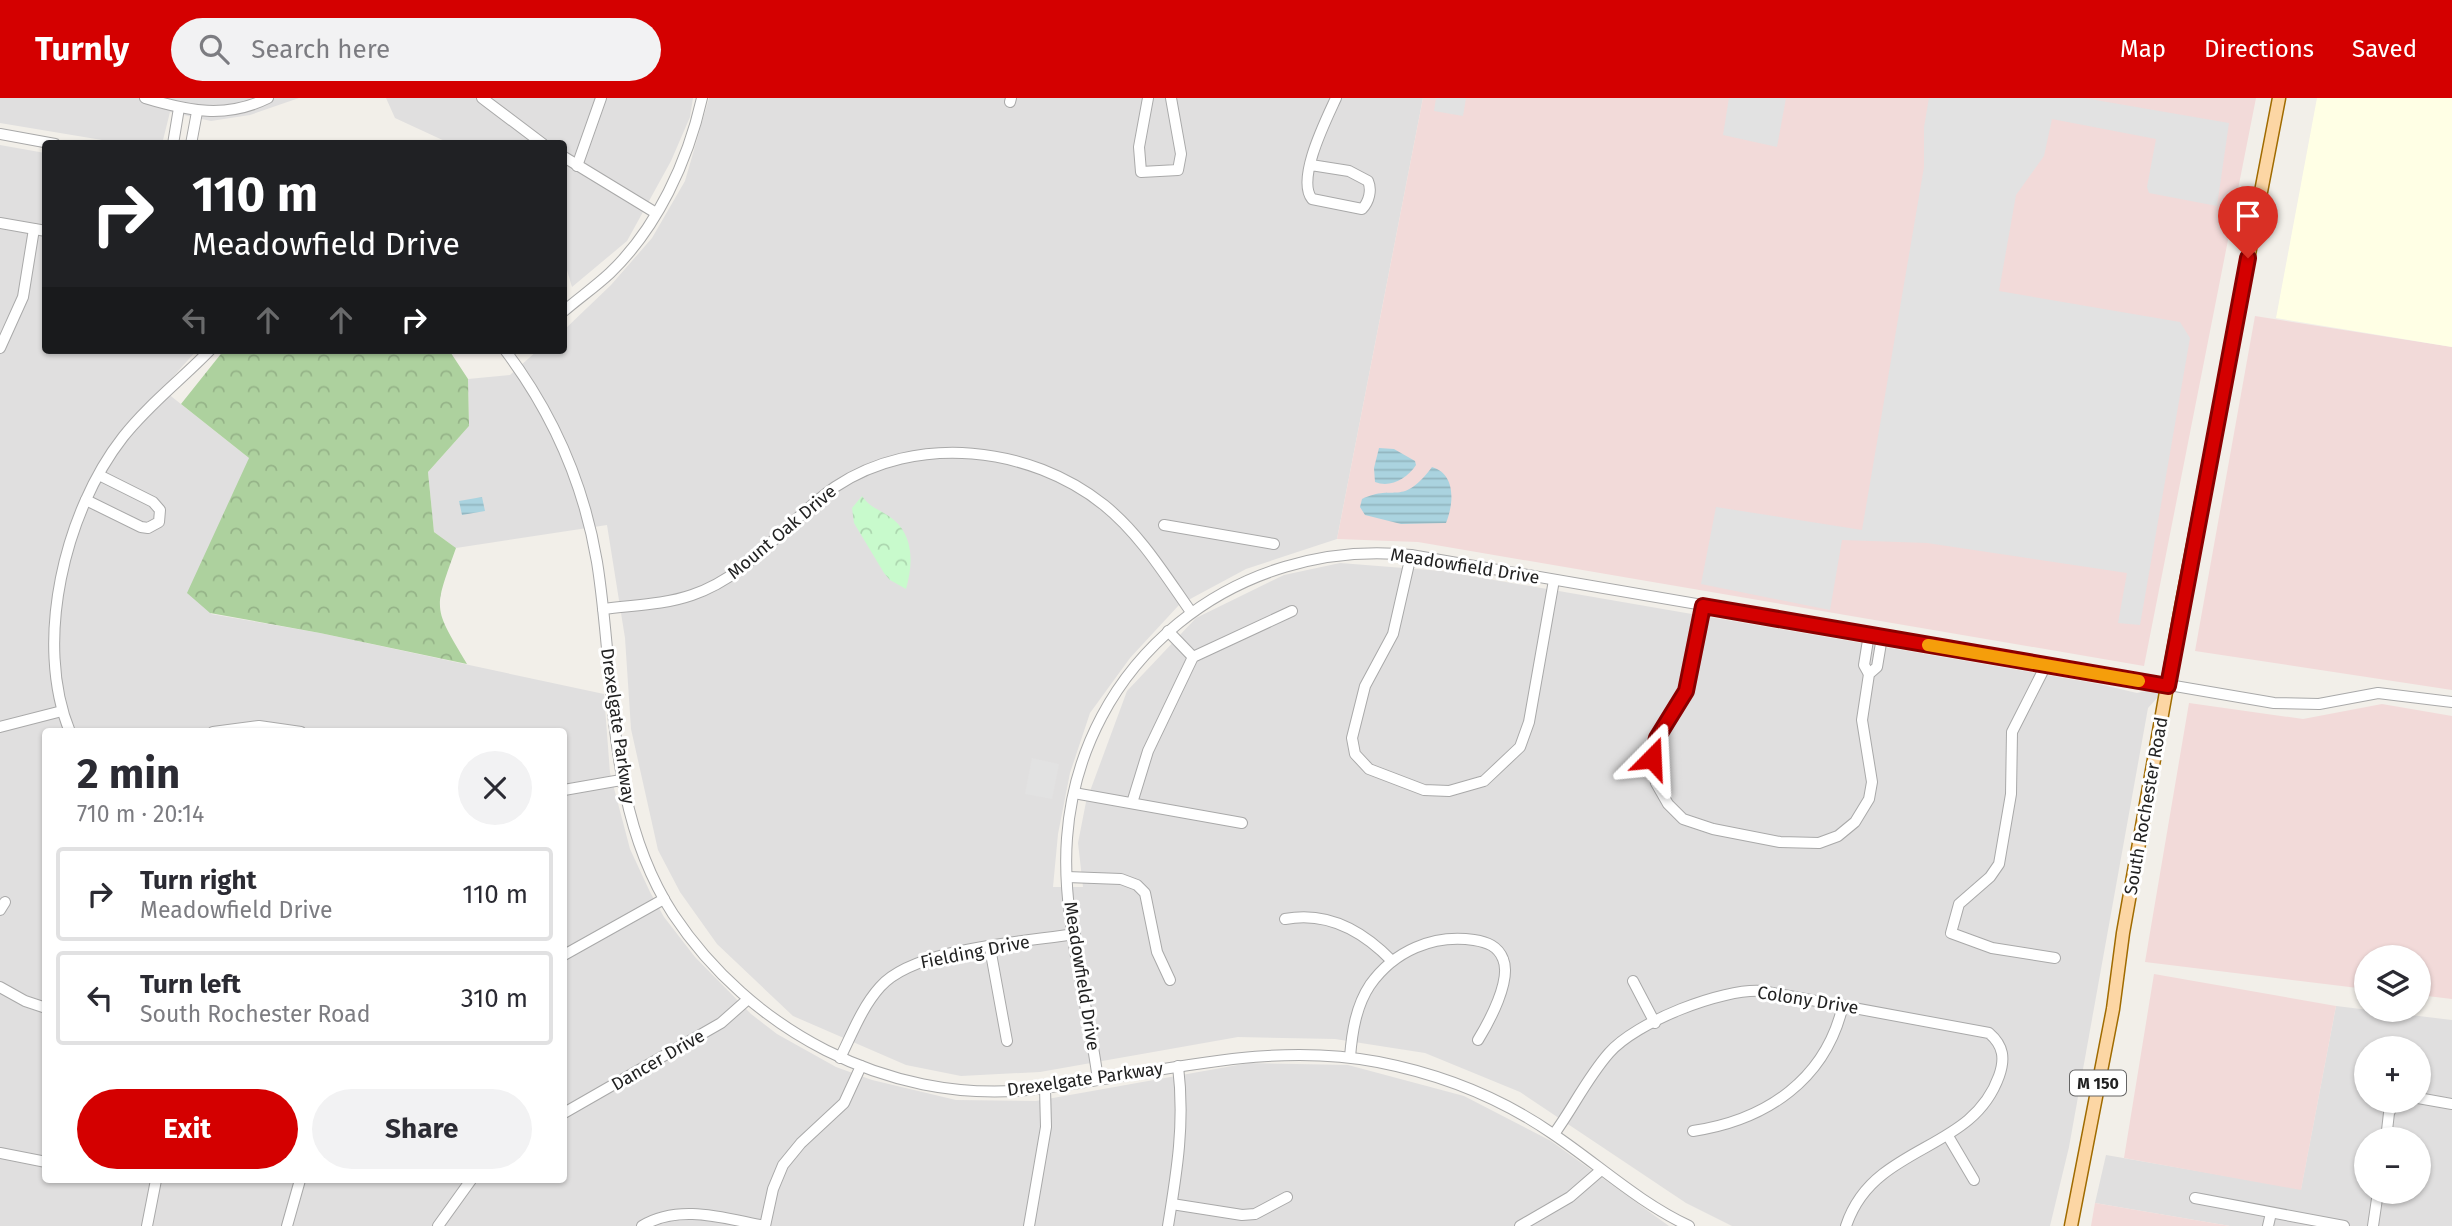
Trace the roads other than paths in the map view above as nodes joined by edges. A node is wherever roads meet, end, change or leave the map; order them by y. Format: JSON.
{"nodes":[{"id":1,"x":145,"y":98,"type":"edge"},
{"id":2,"x":268,"y":98,"type":"edge"},
{"id":3,"x":482,"y":98,"type":"edge"},
{"id":4,"x":601,"y":98,"type":"edge"},
{"id":5,"x":702,"y":98,"type":"edge"},
{"id":6,"x":1148,"y":98,"type":"edge"},
{"id":7,"x":1171,"y":98,"type":"edge"},
{"id":8,"x":1336,"y":98,"type":"edge"},
{"id":9,"x":2279,"y":98,"type":"edge"},
{"id":10,"x":179,"y":108,"type":"junction"},
{"id":11,"x":197,"y":112,"type":"junction"},
{"id":12,"x":0,"y":134,"type":"edge"},
{"id":13,"x":174,"y":140,"type":"edge"},
{"id":14,"x":192,"y":140,"type":"edge"},
{"id":15,"x":538,"y":140,"type":"edge"},
{"id":16,"x":42,"y":142,"type":"edge"},
{"id":17,"x":567,"y":159,"type":"edge"},
{"id":18,"x":1311,"y":165,"type":"junction"},
{"id":19,"x":577,"y":166,"type":"junction"},
{"id":20,"x":656,"y":213,"type":"junction"},
{"id":21,"x":0,"y":223,"type":"edge"},
{"id":22,"x":34,"y":229,"type":"junction"},
{"id":23,"x":42,"y":230,"type":"edge"},
{"id":24,"x":567,"y":308,"type":"edge"},
{"id":25,"x":0,"y":348,"type":"edge"},
{"id":26,"x":207,"y":354,"type":"edge"},
{"id":27,"x":510,"y":354,"type":"edge"},
{"id":28,"x":99,"y":475,"type":"junction"},
{"id":29,"x":86,"y":500,"type":"junction"},
{"id":30,"x":1164,"y":525,"type":"dead end"},
{"id":31,"x":1274,"y":544,"type":"dead end"},
{"id":32,"x":1410,"y":555,"type":"junction"},
{"id":33,"x":1554,"y":580,"type":"junction"},
{"id":34,"x":1703,"y":606,"type":"junction"},
{"id":35,"x":603,"y":609,"type":"junction"},
{"id":36,"x":1292,"y":611,"type":"dead end"},
{"id":37,"x":1191,"y":612,"type":"junction"},
{"id":38,"x":1168,"y":631,"type":"junction"},
{"id":39,"x":1869,"y":635,"type":"junction"},
{"id":40,"x":1882,"y":637,"type":"junction"},
{"id":41,"x":1193,"y":657,"type":"junction"},
{"id":42,"x":2046,"y":664,"type":"junction"},
{"id":43,"x":1869,"y":674,"type":"junction"},
{"id":44,"x":2168,"y":686,"type":"junction"},
{"id":45,"x":2452,"y":702,"type":"edge"},
{"id":46,"x":62,"y":711,"type":"junction"},
{"id":47,"x":0,"y":727,"type":"edge"},
{"id":48,"x":68,"y":728,"type":"edge"},
{"id":49,"x":238,"y":728,"type":"edge"},
{"id":50,"x":268,"y":728,"type":"edge"},
{"id":51,"x":621,"y":780,"type":"junction"},
{"id":52,"x":567,"y":789,"type":"edge"},
{"id":53,"x":1074,"y":793,"type":"junction"},
{"id":54,"x":1132,"y":803,"type":"junction"},
{"id":55,"x":1242,"y":823,"type":"dead end"},
{"id":56,"x":1067,"y":877,"type":"junction"},
{"id":57,"x":664,"y":899,"type":"junction"},
{"id":58,"x":1285,"y":919,"type":"dead end"},
{"id":59,"x":1074,"y":933,"type":"junction"},
{"id":60,"x":990,"y":948,"type":"junction"},
{"id":61,"x":567,"y":953,"type":"edge"},
{"id":62,"x":2055,"y":958,"type":"dead end"},
{"id":63,"x":1392,"y":961,"type":"junction"},
{"id":64,"x":1170,"y":980,"type":"dead end"},
{"id":65,"x":1633,"y":981,"type":"dead end"},
{"id":66,"x":0,"y":987,"type":"edge"},
{"id":67,"x":747,"y":1000,"type":"junction"},
{"id":68,"x":1843,"y":1005,"type":"junction"},
{"id":69,"x":42,"y":1007,"type":"edge"},
{"id":70,"x":1655,"y":1023,"type":"junction"},
{"id":71,"x":1478,"y":1040,"type":"dead end"},
{"id":72,"x":1007,"y":1041,"type":"dead end"},
{"id":73,"x":1350,"y":1057,"type":"junction"},
{"id":74,"x":840,"y":1058,"type":"junction"},
{"id":75,"x":861,"y":1066,"type":"junction"},
{"id":76,"x":1178,"y":1066,"type":"junction"},
{"id":77,"x":1098,"y":1080,"type":"junction"},
{"id":78,"x":1045,"y":1088,"type":"junction"},
{"id":79,"x":2431,"y":1100,"type":"edge"},
{"id":80,"x":2452,"y":1104,"type":"edge"},
{"id":81,"x":567,"y":1111,"type":"edge"},
{"id":82,"x":1693,"y":1131,"type":"dead end"},
{"id":83,"x":1554,"y":1134,"type":"junction"},
{"id":84,"x":1948,"y":1136,"type":"junction"},
{"id":85,"x":0,"y":1153,"type":"edge"},
{"id":86,"x":42,"y":1161,"type":"edge"},
{"id":87,"x":1600,"y":1171,"type":"junction"},
{"id":88,"x":1974,"y":1180,"type":"dead end"},
{"id":89,"x":155,"y":1183,"type":"edge"},
{"id":90,"x":299,"y":1183,"type":"edge"},
{"id":91,"x":469,"y":1183,"type":"edge"},
{"id":92,"x":1287,"y":1197,"type":"dead end"},
{"id":93,"x":2195,"y":1198,"type":"dead end"},
{"id":94,"x":1171,"y":1204,"type":"junction"},
{"id":95,"x":2377,"y":1204,"type":"edge"},
{"id":96,"x":2271,"y":1213,"type":"junction"},
{"id":97,"x":147,"y":1226,"type":"edge"},
{"id":98,"x":287,"y":1226,"type":"edge"},
{"id":99,"x":438,"y":1226,"type":"edge"},
{"id":100,"x":642,"y":1226,"type":"edge"},
{"id":101,"x":765,"y":1226,"type":"edge"},
{"id":102,"x":1029,"y":1226,"type":"edge"},
{"id":103,"x":1168,"y":1226,"type":"edge"},
{"id":104,"x":1520,"y":1226,"type":"edge"},
{"id":105,"x":1689,"y":1226,"type":"edge"},
{"id":106,"x":1846,"y":1226,"type":"edge"},
{"id":107,"x":2071,"y":1226,"type":"edge"},
{"id":108,"x":2268,"y":1226,"type":"edge"},
{"id":109,"x":2344,"y":1226,"type":"edge"},
{"id":110,"x":2374,"y":1226,"type":"edge"}],
"edges":[{"from":1,"to":10,"type":"street"},
{"from":2,"to":11,"type":"street"},
{"from":3,"to":15,"type":"street"},
{"from":4,"to":19,"type":"street"},
{"from":5,"to":20,"type":"street"},
{"from":6,"to":7,"type":"street"},
{"from":8,"to":18,"type":"street"},
{"from":9,"to":44,"type":"main road","name":"South Rochester Road","number":"M 150"},
{"from":10,"to":11,"type":"street"},
{"from":10,"to":13,"type":"street"},
{"from":11,"to":14,"type":"street"},
{"from":12,"to":16,"type":"street"},
{"from":17,"to":19,"type":"street"},
{"from":18,"to":18,"type":"street"},
{"from":19,"to":20,"type":"street"},
{"from":20,"to":24,"type":"street"},
{"from":21,"to":22,"type":"street"},
{"from":22,"to":23,"type":"street"},
{"from":22,"to":25,"type":"street"},
{"from":26,"to":28,"type":"street"},
{"from":27,"to":35,"type":"street","name":"Drexelgate Parkway"},
{"from":28,"to":29,"type":"street"},
{"from":28,"to":29,"type":"street"},
{"from":29,"to":46,"type":"street"},
{"from":30,"to":31,"type":"street"},
{"from":32,"to":33,"type":"street","name":"Meadowfield Drive"},
{"from":32,"to":33,"type":"street"},
{"from":32,"to":37,"type":"street","name":"Meadowfield Drive"},
{"from":33,"to":34,"type":"street","name":"Meadowfield Drive"},
{"from":34,"to":39,"type":"street","name":"Meadowfield Drive"},
{"from":34,"to":43,"type":"street"},
{"from":35,"to":37,"type":"street","name":"Mount Oak Drive"},
{"from":35,"to":51,"type":"street","name":"Drexelgate Parkway"},
{"from":36,"to":41,"type":"street"},
{"from":37,"to":38,"type":"street","name":"Meadowfield Drive"},
{"from":38,"to":41,"type":"street"},
{"from":38,"to":53,"type":"street","name":"Meadowfield Drive"},
{"from":39,"to":40,"type":"street","name":"Meadowfield Drive"},
{"from":39,"to":43,"type":"street"},
{"from":40,"to":42,"type":"street","name":"Meadowfield Drive"},
{"from":40,"to":43,"type":"street"},
{"from":41,"to":54,"type":"street"},
{"from":42,"to":44,"type":"street","name":"Meadowfield Drive"},
{"from":42,"to":62,"type":"street"},
{"from":44,"to":45,"type":"street","name":"Meadowfield Drive"},
{"from":44,"to":107,"type":"main road","name":"South Rochester Road","number":"M 150"},
{"from":46,"to":47,"type":"street"},
{"from":46,"to":48,"type":"street"},
{"from":49,"to":50,"type":"street"},
{"from":51,"to":52,"type":"street"},
{"from":51,"to":57,"type":"street","name":"Drexelgate Parkway"},
{"from":53,"to":54,"type":"street"},
{"from":53,"to":56,"type":"street","name":"Meadowfield Drive"},
{"from":54,"to":55,"type":"street"},
{"from":56,"to":59,"type":"street","name":"Meadowfield Drive"},
{"from":56,"to":64,"type":"street"},
{"from":57,"to":61,"type":"street"},
{"from":57,"to":67,"type":"street","name":"Drexelgate Parkway"},
{"from":58,"to":63,"type":"street"},
{"from":59,"to":60,"type":"street","name":"Fielding Drive"},
{"from":59,"to":77,"type":"street","name":"Meadowfield Drive"},
{"from":60,"to":72,"type":"street"},
{"from":60,"to":74,"type":"street","name":"Fielding Drive"},
{"from":63,"to":71,"type":"street"},
{"from":63,"to":73,"type":"street"},
{"from":65,"to":70,"type":"street"},
{"from":66,"to":69,"type":"street"},
{"from":67,"to":74,"type":"street","name":"Drexelgate Parkway"},
{"from":67,"to":81,"type":"street","name":"Dancer Drive"},
{"from":68,"to":70,"type":"street","name":"Colony Drive"},
{"from":68,"to":82,"type":"street"},
{"from":68,"to":84,"type":"street","name":"Colony Drive"},
{"from":70,"to":83,"type":"street","name":"Colony Drive"},
{"from":73,"to":76,"type":"street","name":"Drexelgate Parkway"},
{"from":73,"to":83,"type":"street","name":"Drexelgate Parkway"},
{"from":74,"to":75,"type":"street","name":"Drexelgate Parkway"},
{"from":75,"to":78,"type":"street","name":"Drexelgate Parkway"},
{"from":75,"to":101,"type":"street"},
{"from":76,"to":77,"type":"street","name":"Drexelgate Parkway"},
{"from":76,"to":94,"type":"street"},
{"from":77,"to":78,"type":"street","name":"Drexelgate Parkway"},
{"from":78,"to":102,"type":"street"},
{"from":79,"to":80,"type":"street"},
{"from":83,"to":87,"type":"street","name":"Drexelgate Parkway"},
{"from":84,"to":88,"type":"street"},
{"from":84,"to":106,"type":"street","name":"Colony Drive"},
{"from":85,"to":86,"type":"street"},
{"from":87,"to":104,"type":"street"},
{"from":87,"to":105,"type":"street","name":"Drexelgate Parkway"},
{"from":89,"to":97,"type":"street"},
{"from":90,"to":98,"type":"street"},
{"from":91,"to":99,"type":"street"},
{"from":92,"to":94,"type":"street"},
{"from":93,"to":96,"type":"street"},
{"from":94,"to":103,"type":"street"},
{"from":95,"to":110,"type":"street"},
{"from":96,"to":108,"type":"street"},
{"from":96,"to":109,"type":"street"},
{"from":100,"to":101,"type":"street"}]}
